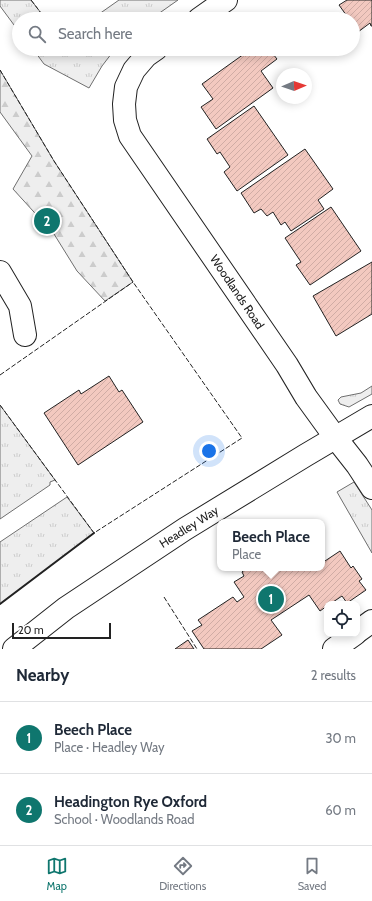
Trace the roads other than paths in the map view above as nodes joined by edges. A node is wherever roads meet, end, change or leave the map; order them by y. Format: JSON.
{"nodes":[{"id":1,"x":226,"y":0,"type":"edge"},
{"id":2,"x":209,"y":12,"type":"edge"},
{"id":3,"x":146,"y":56,"type":"edge"},
{"id":4,"x":1,"y":274,"type":"edge"},
{"id":5,"x":25,"y":335,"type":"dead end"},
{"id":6,"x":372,"y":416,"type":"edge"},
{"id":7,"x":335,"y":438,"type":"junction"},
{"id":8,"x":372,"y":488,"type":"edge"},
{"id":9,"x":372,"y":621,"type":"edge"},
{"id":10,"x":360,"y":630,"type":"edge"},
{"id":11,"x":350,"y":637,"type":"edge"},
{"id":12,"x":14,"y":649,"type":"edge"},
{"id":13,"x":334,"y":649,"type":"edge"}],
"edges":[{"from":1,"to":2,"type":"street"},
{"from":3,"to":7,"type":"street","name":"Woodlands Road"},
{"from":4,"to":5,"type":"street"},
{"from":6,"to":7,"type":"street","name":"Headley Way"},
{"from":7,"to":8,"type":"street","name":"Woodlands Road"},
{"from":7,"to":12,"type":"street","name":"Headley Way"},
{"from":9,"to":10,"type":"street"},
{"from":11,"to":13,"type":"street"}]}
